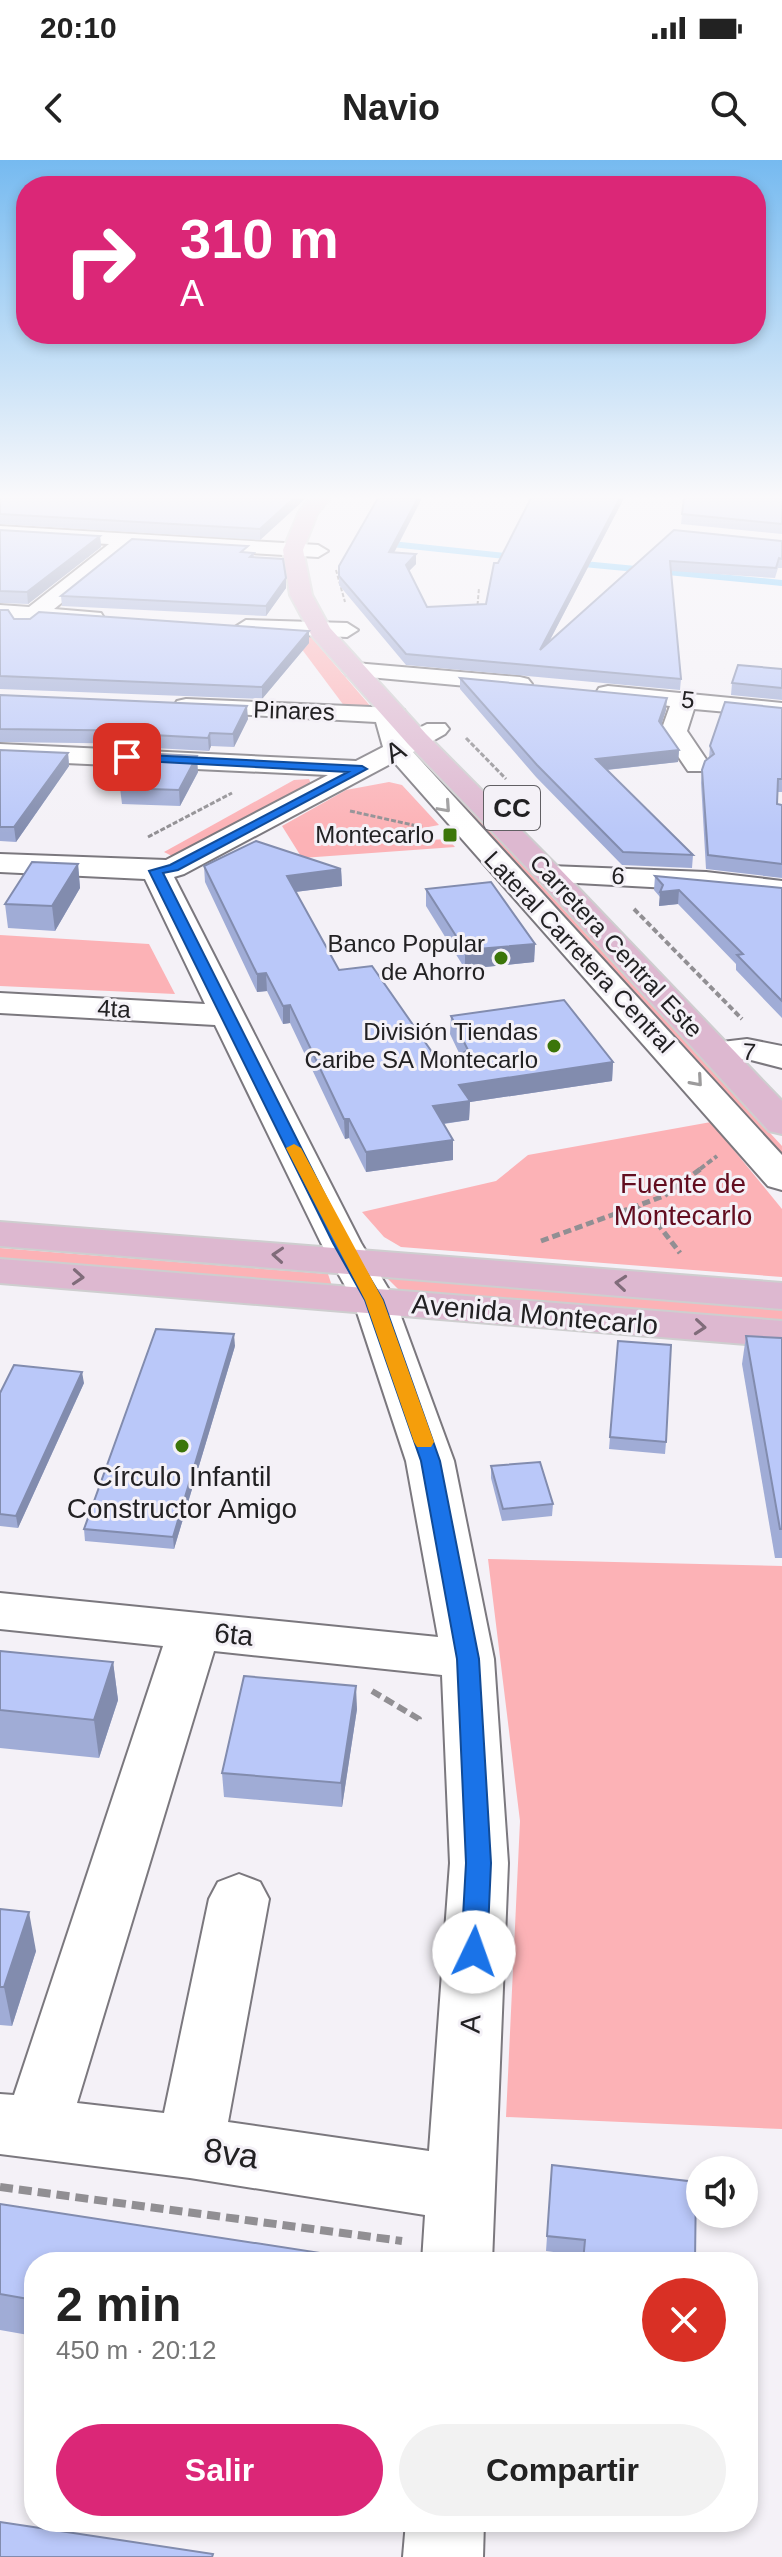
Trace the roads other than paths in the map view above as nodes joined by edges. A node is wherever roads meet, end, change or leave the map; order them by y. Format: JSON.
{"nodes":[{"id":1,"x":38,"y":610,"type":"edge"},
{"id":2,"x":333,"y":610,"type":"edge"},
{"id":3,"x":33,"y":614,"type":"junction"},
{"id":4,"x":113,"y":619,"type":"edge"},
{"id":5,"x":338,"y":621,"type":"junction"},
{"id":6,"x":6,"y":622,"type":"edge"},
{"id":7,"x":224,"y":626,"type":"edge"},
{"id":8,"x":355,"y":670,"type":"junction"},
{"id":9,"x":394,"y":673,"type":"junction"},
{"id":10,"x":540,"y":686,"type":"edge"},
{"id":11,"x":584,"y":690,"type":"edge"},
{"id":12,"x":685,"y":700,"type":"junction"},
{"id":13,"x":158,"y":705,"type":"edge"},
{"id":14,"x":782,"y":710,"type":"edge"},
{"id":15,"x":409,"y":733,"type":"junction"},
{"id":16,"x":0,"y":752,"type":"edge"},
{"id":17,"x":697,"y":765,"type":"dead end"},
{"id":18,"x":305,"y":766,"type":"junction"},
{"id":19,"x":362,"y":769,"type":"junction"},
{"id":20,"x":264,"y":788,"type":"dead end"},
{"id":21,"x":142,"y":862,"type":"junction"},
{"id":22,"x":0,"y":863,"type":"edge"},
{"id":23,"x":575,"y":874,"type":"junction"},
{"id":24,"x":782,"y":890,"type":"edge"},
{"id":25,"x":0,"y":1003,"type":"edge"},
{"id":26,"x":227,"y":1015,"type":"junction"},
{"id":27,"x":761,"y":1060,"type":"edge"},
{"id":28,"x":782,"y":1123,"type":"edge"},
{"id":29,"x":782,"y":1178,"type":"edge"},
{"id":30,"x":0,"y":1234,"type":"edge"},
{"id":31,"x":0,"y":1271,"type":"edge"},
{"id":32,"x":363,"y":1281,"type":"junction"},
{"id":33,"x":782,"y":1296,"type":"edge"},
{"id":34,"x":782,"y":1334,"type":"edge"},
{"id":35,"x":0,"y":1611,"type":"edge"},
{"id":36,"x":194,"y":1630,"type":"junction"},
{"id":37,"x":468,"y":1659,"type":"junction"},
{"id":38,"x":239,"y":1899,"type":"dead end"},
{"id":39,"x":18,"y":2126,"type":"edge"},
{"id":40,"x":190,"y":2147,"type":"junction"},
{"id":41,"x":427,"y":2203,"type":"junction"},
{"id":42,"x":452,"y":2252,"type":"edge"},
{"id":43,"x":444,"y":2532,"type":"edge"},
{"id":44,"x":443,"y":2557,"type":"edge"}],
"edges":[{"from":1,"to":3,"type":"street"},
{"from":2,"to":5,"type":"main road","name":"Carretera Central Este","number":"CC"},
{"from":3,"to":4,"type":"street"},
{"from":3,"to":6,"type":"street"},
{"from":5,"to":7,"type":"street"},
{"from":5,"to":8,"type":"main road","name":"Carretera Central Este","number":"CC"},
{"from":5,"to":9,"type":"main road","name":"Carretera Central Este","number":"CC"},
{"from":8,"to":9,"type":"street"},
{"from":8,"to":15,"type":"main road","name":"Carretera Central Este","number":"CC"},
{"from":9,"to":10,"type":"street"},
{"from":9,"to":15,"type":"main road","name":"Carretera Central Este","number":"CC"},
{"from":11,"to":12,"type":"street","name":"5"},
{"from":12,"to":14,"type":"street","name":"5"},
{"from":12,"to":17,"type":"street"},
{"from":13,"to":15,"type":"street","name":"Pinares"},
{"from":15,"to":18,"type":"street","name":"A"},
{"from":15,"to":19,"type":"street","name":"A"},
{"from":15,"to":23,"type":"main road","name":"Carretera Central Este","number":"CC"},
{"from":15,"to":29,"type":"street","name":"Lateral Carretera Central","one_way":true},
{"from":16,"to":18,"type":"street"},
{"from":18,"to":19,"type":"street"},
{"from":18,"to":20,"type":"street","name":"A"},
{"from":19,"to":21,"type":"street","name":"A"},
{"from":21,"to":22,"type":"street"},
{"from":21,"to":26,"type":"street","name":"A"},
{"from":23,"to":24,"type":"street","name":"6"},
{"from":23,"to":27,"type":"main road","name":"Carretera Central Este","number":"CC"},
{"from":25,"to":26,"type":"street","name":"4ta"},
{"from":26,"to":32,"type":"street","name":"A"},
{"from":27,"to":28,"type":"main road","name":"Carretera Central Este","number":"CC"},
{"from":32,"to":30,"type":"main road","name":"Avenida Montecarlo","one_way":true},
{"from":31,"to":32,"type":"main road","name":"Avenida Montecarlo","one_way":true},
{"from":33,"to":32,"type":"main road","name":"Avenida Montecarlo","one_way":true},
{"from":32,"to":34,"type":"main road","name":"Avenida Montecarlo","one_way":true},
{"from":32,"to":37,"type":"street","name":"A"},
{"from":35,"to":36,"type":"street","name":"6ta"},
{"from":36,"to":37,"type":"street","name":"6ta"},
{"from":36,"to":39,"type":"street"},
{"from":37,"to":41,"type":"street","name":"A"},
{"from":38,"to":40,"type":"street"},
{"from":39,"to":40,"type":"street","name":"8va"},
{"from":40,"to":41,"type":"street","name":"8va"},
{"from":41,"to":42,"type":"street","name":"A"},
{"from":43,"to":44,"type":"street"}]}
